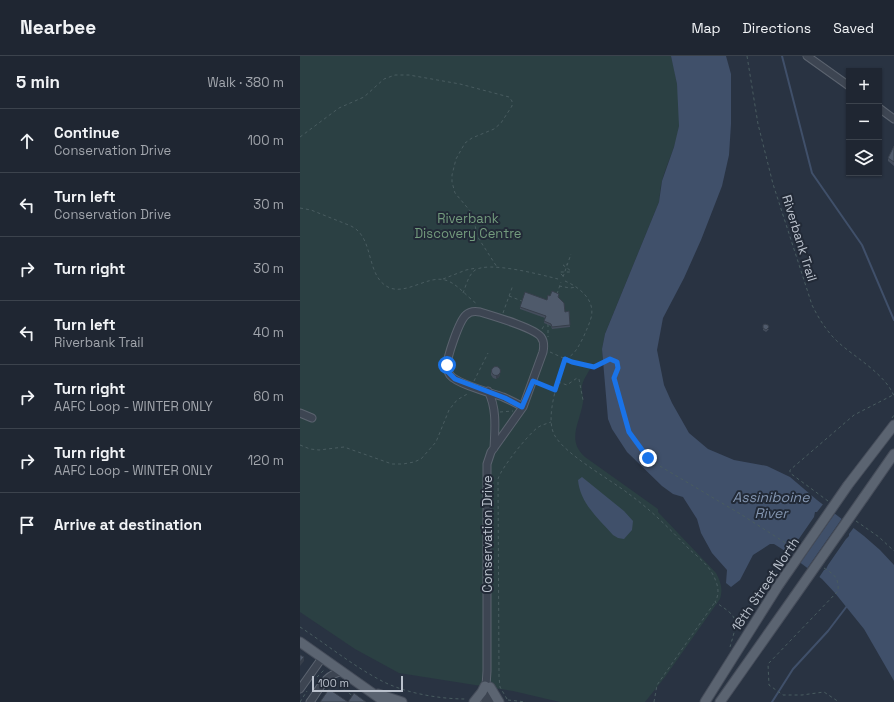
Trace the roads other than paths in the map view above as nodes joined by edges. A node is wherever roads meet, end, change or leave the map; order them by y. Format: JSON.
{"nodes":[{"id":1,"x":807,"y":56,"type":"edge"},
{"id":2,"x":846,"y":84,"type":"edge"},
{"id":3,"x":882,"y":110,"type":"edge"},
{"id":4,"x":894,"y":119,"type":"edge"},
{"id":5,"x":488,"y":391,"type":"junction"},
{"id":6,"x":521,"y":409,"type":"junction"},
{"id":7,"x":300,"y":413,"type":"edge"},
{"id":8,"x":312,"y":418,"type":"dead end"},
{"id":9,"x":894,"y":425,"type":"edge"},
{"id":10,"x":494,"y":449,"type":"junction"},
{"id":11,"x":894,"y":454,"type":"edge"},
{"id":12,"x":300,"y":642,"type":"edge"},
{"id":13,"x":322,"y":658,"type":"junction"},
{"id":14,"x":342,"y":672,"type":"junction"},
{"id":15,"x":361,"y":685,"type":"junction"},
{"id":16,"x":488,"y":686,"type":"junction"},
{"id":17,"x":300,"y":689,"type":"edge"},
{"id":18,"x":471,"y":701,"type":"edge"},
{"id":19,"x":503,"y":701,"type":"edge"},
{"id":20,"x":310,"y":702,"type":"edge"},
{"id":21,"x":385,"y":702,"type":"edge"},
{"id":22,"x":402,"y":702,"type":"edge"},
{"id":23,"x":485,"y":702,"type":"edge"},
{"id":24,"x":490,"y":702,"type":"edge"},
{"id":25,"x":705,"y":702,"type":"edge"},
{"id":26,"x":720,"y":702,"type":"edge"}],
"edges":[{"from":1,"to":2,"type":"street"},
{"from":3,"to":4,"type":"street"},
{"from":5,"to":6,"type":"street","name":"Conservation Drive"},
{"from":5,"to":6,"type":"street","name":"Conservation Drive"},
{"from":5,"to":10,"type":"street"},
{"from":6,"to":10,"type":"street","name":"Conservation Drive"},
{"from":7,"to":8,"type":"street"},
{"from":9,"to":25,"type":"main road","name":"18th Street North","bridge":true},
{"from":10,"to":16,"type":"street","name":"Conservation Drive"},
{"from":11,"to":26,"type":"main road","bridge":true},
{"from":12,"to":13,"type":"main road"},
{"from":13,"to":14,"type":"main road"},
{"from":13,"to":17,"type":"street"},
{"from":14,"to":15,"type":"main road"},
{"from":14,"to":20,"type":"street"},
{"from":15,"to":21,"type":"main road"},
{"from":15,"to":22,"type":"main road"},
{"from":16,"to":18,"type":"main road"},
{"from":16,"to":19,"type":"main road"},
{"from":16,"to":23,"type":"street","name":"Conservation Drive"},
{"from":16,"to":24,"type":"street","name":"Conservation Drive"}]}
